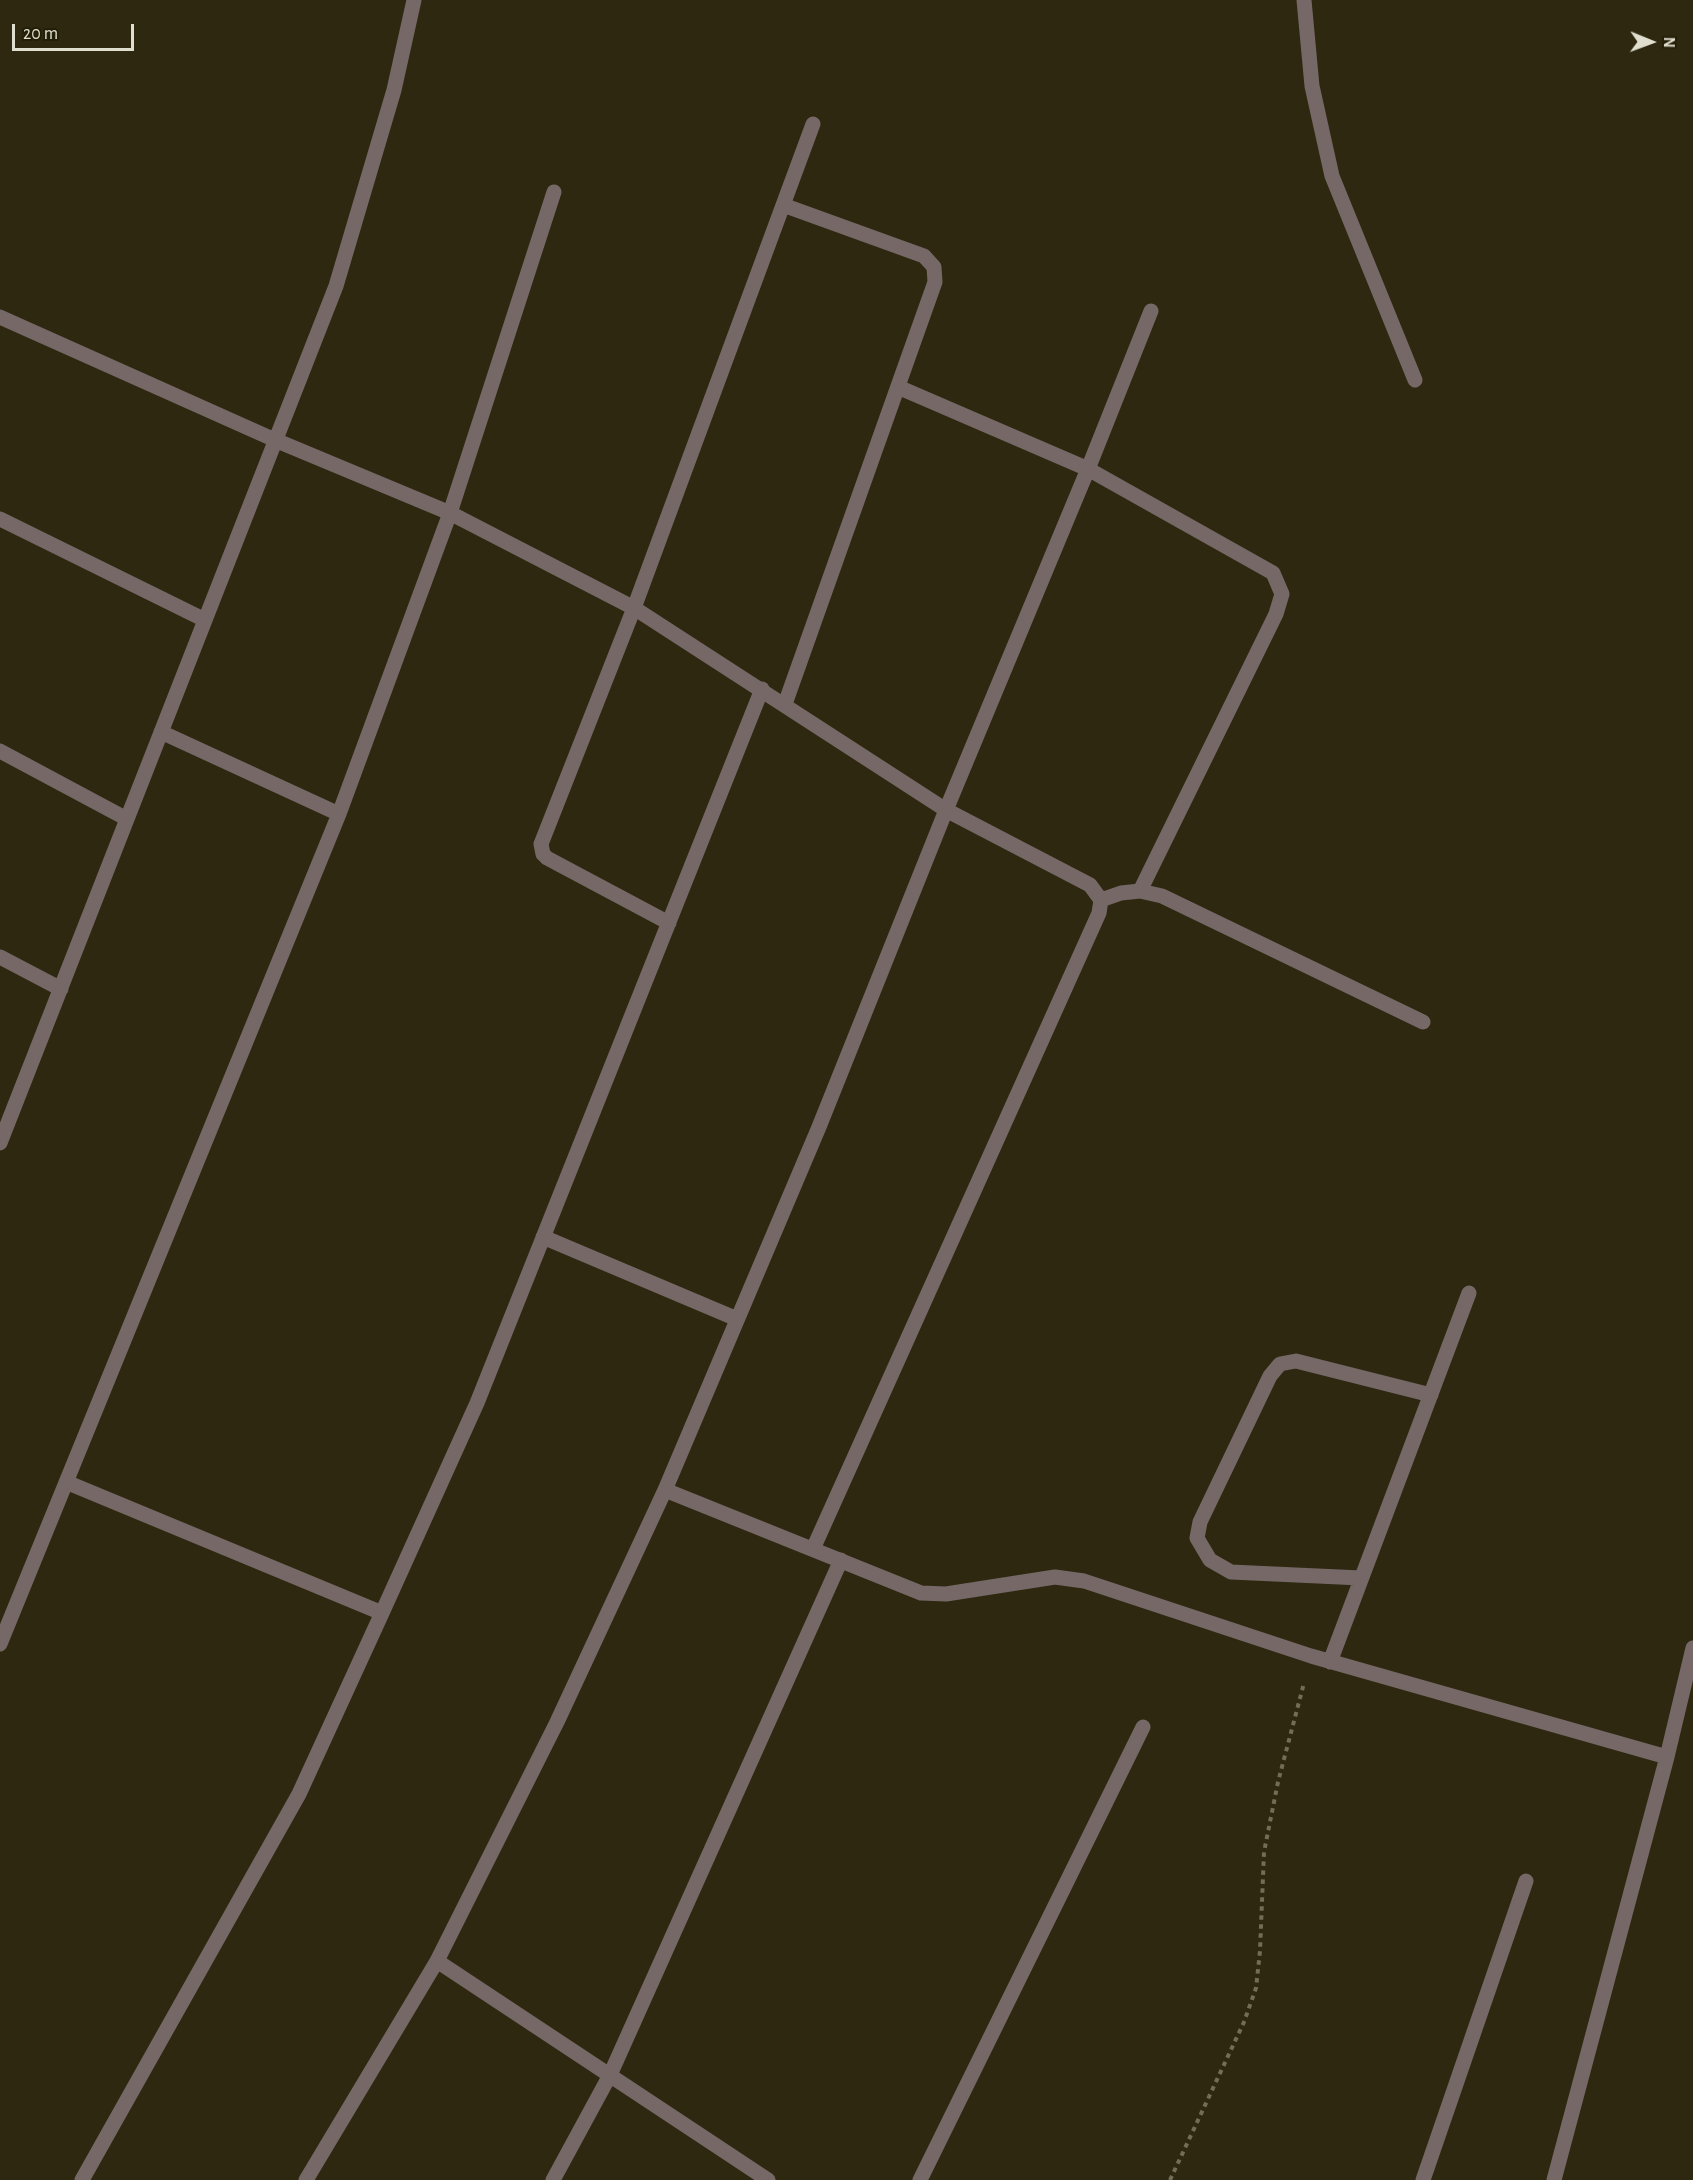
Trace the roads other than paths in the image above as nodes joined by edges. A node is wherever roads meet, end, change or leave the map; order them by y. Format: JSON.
{"nodes":[{"id":1,"x":414,"y":0,"type":"edge"},
{"id":2,"x":1304,"y":0,"type":"edge"},
{"id":3,"x":813,"y":124,"type":"dead end"},
{"id":4,"x":554,"y":192,"type":"dead end"},
{"id":5,"x":783,"y":205,"type":"junction"},
{"id":6,"x":1150,"y":311,"type":"dead end"},
{"id":7,"x":0,"y":317,"type":"edge"},
{"id":8,"x":1415,"y":380,"type":"dead end"},
{"id":9,"x":898,"y":387,"type":"junction"},
{"id":10,"x":275,"y":440,"type":"junction"},
{"id":11,"x":1088,"y":469,"type":"junction"},
{"id":12,"x":450,"y":513,"type":"junction"},
{"id":13,"x":0,"y":519,"type":"edge"},
{"id":14,"x":634,"y":608,"type":"junction"},
{"id":15,"x":205,"y":620,"type":"junction"},
{"id":16,"x":762,"y":689,"type":"junction"},
{"id":17,"x":785,"y":704,"type":"junction"},
{"id":18,"x":161,"y":732,"type":"junction"},
{"id":19,"x":0,"y":751,"type":"edge"},
{"id":20,"x":946,"y":810,"type":"junction"},
{"id":21,"x":339,"y":814,"type":"junction"},
{"id":22,"x":128,"y":819,"type":"junction"},
{"id":23,"x":1140,"y":891,"type":"junction"},
{"id":24,"x":1101,"y":900,"type":"junction"},
{"id":25,"x":669,"y":923,"type":"junction"},
{"id":26,"x":0,"y":957,"type":"edge"},
{"id":27,"x":61,"y":989,"type":"junction"},
{"id":28,"x":1423,"y":1022,"type":"dead end"},
{"id":29,"x":0,"y":1143,"type":"edge"},
{"id":30,"x":543,"y":1237,"type":"junction"},
{"id":31,"x":1469,"y":1293,"type":"dead end"},
{"id":32,"x":737,"y":1319,"type":"junction"},
{"id":33,"x":1431,"y":1395,"type":"junction"},
{"id":34,"x":66,"y":1482,"type":"junction"},
{"id":35,"x":665,"y":1490,"type":"junction"},
{"id":36,"x":813,"y":1549,"type":"junction"},
{"id":37,"x":841,"y":1560,"type":"junction"},
{"id":38,"x":1361,"y":1578,"type":"junction"},
{"id":39,"x":382,"y":1613,"type":"junction"},
{"id":40,"x":0,"y":1644,"type":"edge"},
{"id":41,"x":1693,"y":1647,"type":"edge"},
{"id":42,"x":1330,"y":1662,"type":"junction"},
{"id":43,"x":1143,"y":1727,"type":"dead end"},
{"id":44,"x":1667,"y":1757,"type":"junction"},
{"id":45,"x":1526,"y":1881,"type":"dead end"},
{"id":46,"x":437,"y":1961,"type":"junction"},
{"id":47,"x":610,"y":2075,"type":"junction"},
{"id":48,"x":765,"y":2179,"type":"edge"},
{"id":49,"x":82,"y":2180,"type":"edge"},
{"id":50,"x":306,"y":2180,"type":"edge"},
{"id":51,"x":554,"y":2180,"type":"edge"},
{"id":52,"x":920,"y":2180,"type":"edge"},
{"id":53,"x":1423,"y":2180,"type":"edge"},
{"id":54,"x":1554,"y":2180,"type":"edge"}],
"edges":[{"from":1,"to":10,"type":"street"},
{"from":2,"to":8,"type":"street"},
{"from":3,"to":5,"type":"street"},
{"from":4,"to":12,"type":"street"},
{"from":5,"to":9,"type":"street"},
{"from":5,"to":14,"type":"street"},
{"from":6,"to":11,"type":"street"},
{"from":7,"to":10,"type":"street"},
{"from":9,"to":11,"type":"street"},
{"from":9,"to":17,"type":"street"},
{"from":10,"to":12,"type":"street"},
{"from":10,"to":15,"type":"street"},
{"from":11,"to":20,"type":"street"},
{"from":11,"to":23,"type":"street"},
{"from":12,"to":14,"type":"street"},
{"from":12,"to":21,"type":"street"},
{"from":13,"to":15,"type":"street"},
{"from":14,"to":16,"type":"street"},
{"from":14,"to":25,"type":"street"},
{"from":15,"to":18,"type":"street"},
{"from":16,"to":17,"type":"street"},
{"from":16,"to":25,"type":"street"},
{"from":17,"to":20,"type":"street"},
{"from":18,"to":21,"type":"street"},
{"from":18,"to":22,"type":"street"},
{"from":19,"to":22,"type":"street"},
{"from":20,"to":24,"type":"street"},
{"from":20,"to":32,"type":"street"},
{"from":21,"to":34,"type":"street"},
{"from":22,"to":27,"type":"street"},
{"from":23,"to":24,"type":"street"},
{"from":23,"to":28,"type":"street"},
{"from":24,"to":36,"type":"street"},
{"from":25,"to":30,"type":"street"},
{"from":26,"to":27,"type":"street"},
{"from":27,"to":29,"type":"street"},
{"from":30,"to":32,"type":"street"},
{"from":30,"to":39,"type":"street"},
{"from":31,"to":33,"type":"street"},
{"from":32,"to":35,"type":"street"},
{"from":33,"to":38,"type":"street"},
{"from":33,"to":38,"type":"street"},
{"from":34,"to":39,"type":"street"},
{"from":34,"to":40,"type":"street"},
{"from":35,"to":36,"type":"street"},
{"from":35,"to":46,"type":"street"},
{"from":36,"to":37,"type":"street"},
{"from":37,"to":42,"type":"street"},
{"from":37,"to":47,"type":"street"},
{"from":38,"to":42,"type":"street"},
{"from":39,"to":49,"type":"street"},
{"from":41,"to":44,"type":"street"},
{"from":42,"to":44,"type":"street"},
{"from":43,"to":52,"type":"street"},
{"from":44,"to":54,"type":"street"},
{"from":45,"to":53,"type":"street"},
{"from":46,"to":47,"type":"street"},
{"from":46,"to":50,"type":"street"},
{"from":47,"to":48,"type":"street"},
{"from":47,"to":51,"type":"street"}]}
